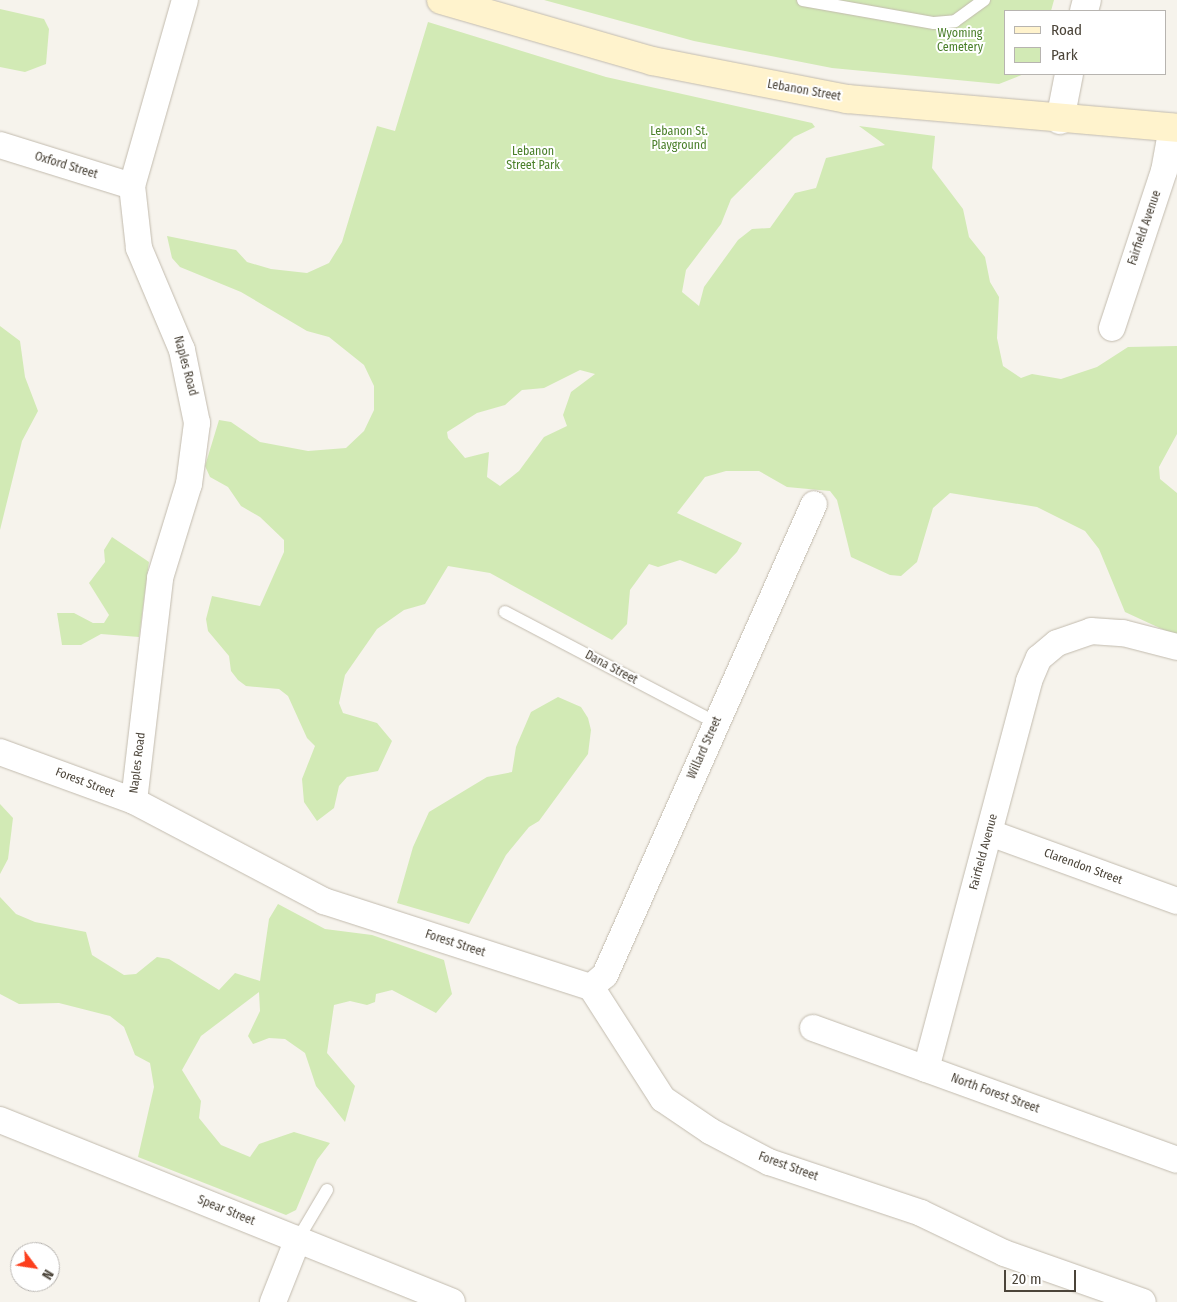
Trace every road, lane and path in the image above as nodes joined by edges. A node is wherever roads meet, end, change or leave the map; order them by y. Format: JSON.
{"nodes":[{"id":1,"x":185,"y":0,"type":"edge"},
{"id":2,"x":441,"y":0,"type":"edge"},
{"id":3,"x":803,"y":0,"type":"edge"},
{"id":4,"x":984,"y":0,"type":"edge"},
{"id":5,"x":1069,"y":75,"type":"edge"},
{"id":6,"x":1060,"y":120,"type":"junction"},
{"id":7,"x":1174,"y":127,"type":"edge"},
{"id":8,"x":0,"y":146,"type":"edge"},
{"id":9,"x":132,"y":186,"type":"junction"},
{"id":10,"x":1112,"y":328,"type":"dead end"},
{"id":11,"x":814,"y":504,"type":"dead end"},
{"id":12,"x":504,"y":612,"type":"dead end"},
{"id":13,"x":1177,"y":647,"type":"edge"},
{"id":14,"x":716,"y":723,"type":"junction"},
{"id":15,"x":0,"y":752,"type":"edge"},
{"id":16,"x":134,"y":801,"type":"junction"},
{"id":17,"x":990,"y":832,"type":"junction"},
{"id":18,"x":1177,"y":901,"type":"edge"},
{"id":19,"x":591,"y":987,"type":"junction"},
{"id":20,"x":813,"y":1028,"type":"dead end"},
{"id":21,"x":926,"y":1069,"type":"junction"},
{"id":22,"x":0,"y":1120,"type":"edge"},
{"id":23,"x":1177,"y":1160,"type":"edge"},
{"id":24,"x":327,"y":1190,"type":"dead end"},
{"id":25,"x":298,"y":1239,"type":"junction"},
{"id":26,"x":273,"y":1302,"type":"edge"},
{"id":27,"x":452,"y":1302,"type":"edge"},
{"id":28,"x":1143,"y":1302,"type":"edge"}],
"edges":[{"from":1,"to":9,"type":"street","name":"Naples Road"},
{"from":2,"to":6,"type":"main road","name":"Lebanon Street"},
{"from":3,"to":4,"type":"lane"},
{"from":5,"to":6,"type":"street"},
{"from":6,"to":7,"type":"main road","name":"Lebanon Street"},
{"from":7,"to":10,"type":"street","name":"Fairfield Avenue"},
{"from":8,"to":9,"type":"street","name":"Oxford Street"},
{"from":9,"to":16,"type":"street","name":"Naples Road"},
{"from":11,"to":14,"type":"street","name":"Willard Street"},
{"from":12,"to":14,"type":"lane","name":"Dana Street"},
{"from":13,"to":17,"type":"street","name":"Fairfield Avenue"},
{"from":14,"to":19,"type":"street","name":"Willard Street"},
{"from":15,"to":16,"type":"street","name":"Forest Street"},
{"from":16,"to":19,"type":"street","name":"Forest Street"},
{"from":17,"to":18,"type":"street","name":"Clarendon Street"},
{"from":17,"to":21,"type":"street","name":"Fairfield Avenue"},
{"from":19,"to":28,"type":"street","name":"Forest Street"},
{"from":20,"to":21,"type":"street","name":"North Forest Street"},
{"from":21,"to":23,"type":"street","name":"North Forest Street"},
{"from":22,"to":25,"type":"street","name":"Spear Street"},
{"from":24,"to":25,"type":"lane"},
{"from":25,"to":26,"type":"street"},
{"from":25,"to":27,"type":"street","name":"Spear Street"}]}
